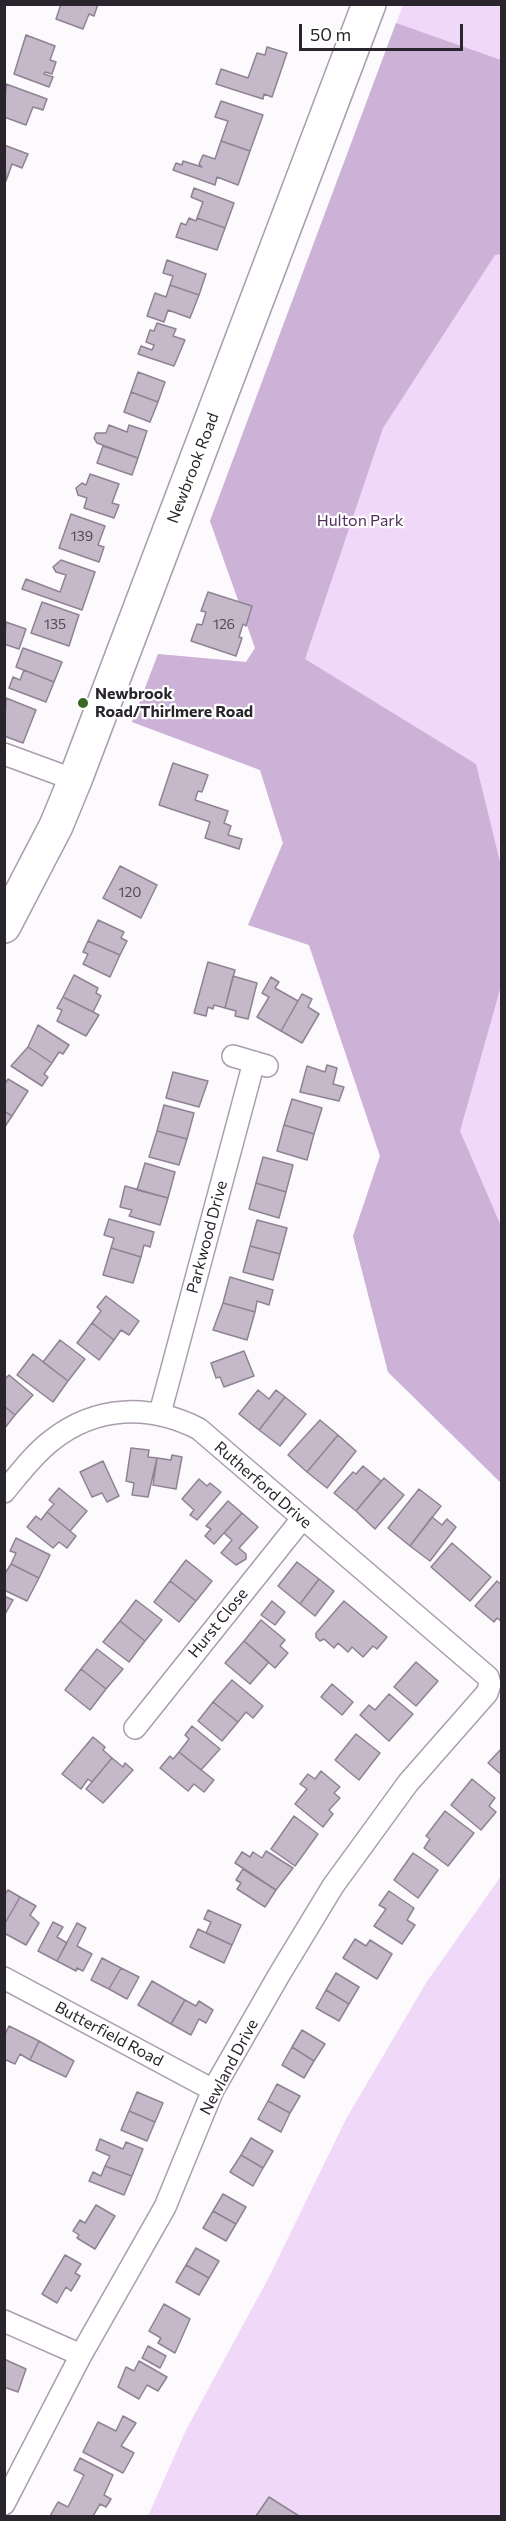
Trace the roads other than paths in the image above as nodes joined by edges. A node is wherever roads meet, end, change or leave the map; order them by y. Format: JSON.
{"nodes":[{"id":1,"x":369,"y":4,"type":"edge"},
{"id":2,"x":4,"y":754,"type":"edge"},
{"id":3,"x":75,"y":780,"type":"junction"},
{"id":4,"x":4,"y":926,"type":"edge"},
{"id":5,"x":233,"y":1056,"type":"dead end"},
{"id":6,"x":160,"y":1413,"type":"junction"},
{"id":7,"x":4,"y":1492,"type":"edge"},
{"id":8,"x":302,"y":1519,"type":"junction"},
{"id":9,"x":488,"y":1693,"type":"joint"},
{"id":10,"x":134,"y":1727,"type":"dead end"},
{"id":11,"x":4,"y":1978,"type":"edge"},
{"id":12,"x":213,"y":2090,"type":"junction"},
{"id":13,"x":4,"y":2322,"type":"edge"},
{"id":14,"x":81,"y":2355,"type":"junction"},
{"id":15,"x":4,"y":2504,"type":"edge"}],
"edges":[{"from":1,"to":3,"type":"highway","name":"Newbrook Road"},
{"from":2,"to":3,"type":"street"},
{"from":3,"to":4,"type":"highway","name":"Newbrook Road"},
{"from":5,"to":6,"type":"street","name":"Parkwood Drive"},
{"from":6,"to":7,"type":"street","name":"Rutherford Drive"},
{"from":6,"to":8,"type":"street","name":"Rutherford Drive"},
{"from":8,"to":9,"type":"street","name":"Rutherford Drive"},
{"from":8,"to":10,"type":"street","name":"Hurst Close"},
{"from":9,"to":12,"type":"street","name":"Newland Drive"},
{"from":11,"to":12,"type":"street","name":"Butterfield Road"},
{"from":12,"to":14,"type":"street","name":"Newland Drive"},
{"from":13,"to":14,"type":"street"},
{"from":14,"to":15,"type":"street","name":"Newland Drive"}]}
